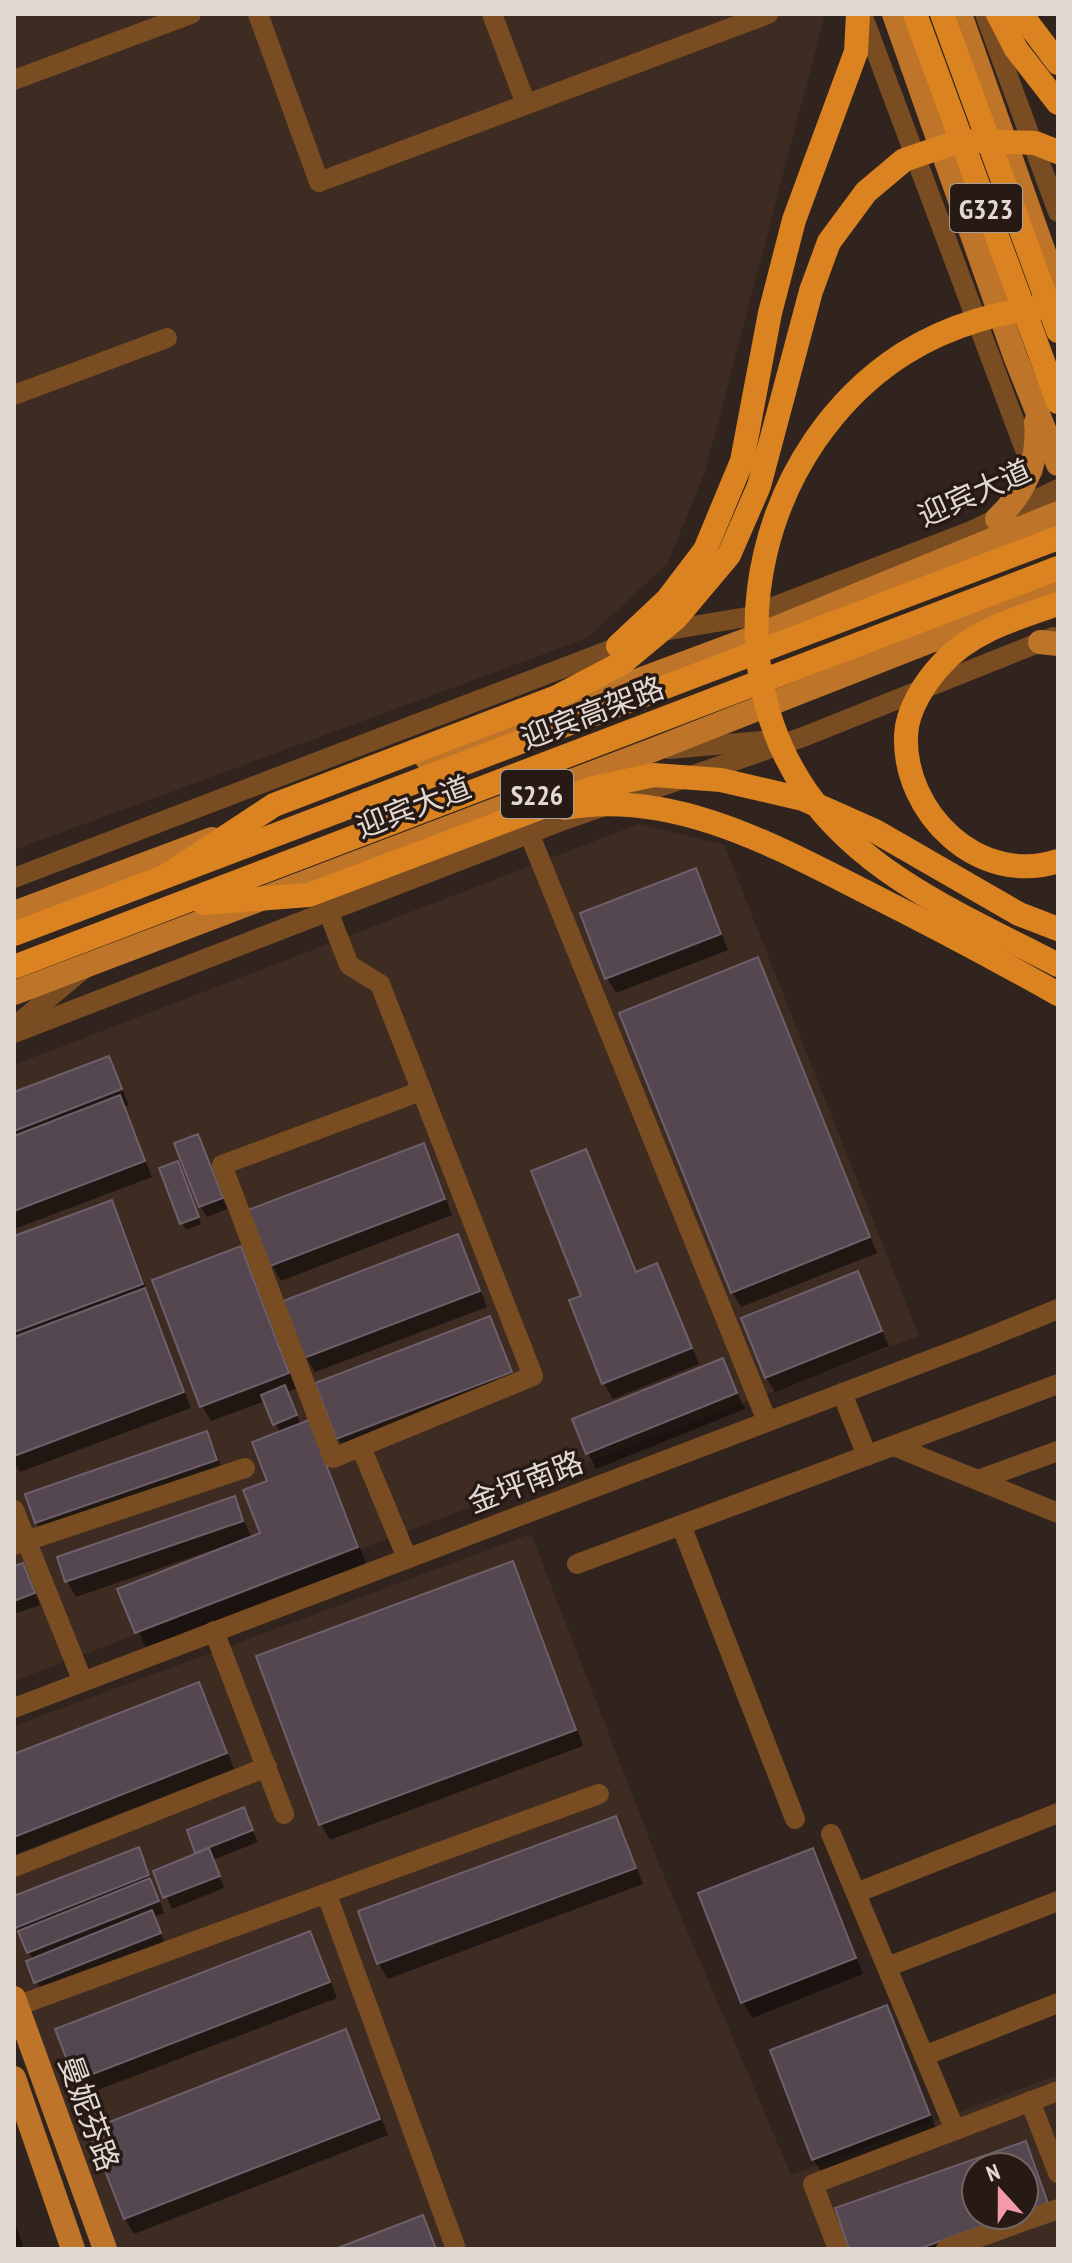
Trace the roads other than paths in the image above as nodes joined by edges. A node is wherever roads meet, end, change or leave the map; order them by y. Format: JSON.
{"nodes":[{"id":1,"x":191,"y":14,"type":"edge"},
{"id":2,"x":258,"y":14,"type":"edge"},
{"id":3,"x":492,"y":14,"type":"edge"},
{"id":4,"x":768,"y":14,"type":"edge"},
{"id":5,"x":860,"y":14,"type":"edge"},
{"id":6,"x":894,"y":14,"type":"edge"},
{"id":7,"x":915,"y":14,"type":"edge"},
{"id":8,"x":942,"y":14,"type":"edge"},
{"id":9,"x":960,"y":14,"type":"edge"},
{"id":10,"x":985,"y":14,"type":"edge"},
{"id":11,"x":998,"y":14,"type":"edge"},
{"id":12,"x":1021,"y":14,"type":"edge"},
{"id":13,"x":1058,"y":63,"type":"edge"},
{"id":14,"x":14,"y":80,"type":"edge"},
{"id":15,"x":1058,"y":103,"type":"edge"},
{"id":16,"x":526,"y":104,"type":"junction"},
{"id":17,"x":1058,"y":152,"type":"edge"},
{"id":18,"x":1058,"y":212,"type":"edge"},
{"id":19,"x":1058,"y":292,"type":"edge"},
{"id":20,"x":1058,"y":306,"type":"edge"},
{"id":21,"x":1058,"y":331,"type":"edge"},
{"id":22,"x":167,"y":338,"type":"dead end"},
{"id":23,"x":1046,"y":393,"type":"edge"},
{"id":24,"x":14,"y":395,"type":"edge"},
{"id":25,"x":1058,"y":424,"type":"edge"},
{"id":26,"x":1058,"y":464,"type":"edge"},
{"id":27,"x":1031,"y":466,"type":"junction"},
{"id":28,"x":1054,"y":515,"type":"edge"},
{"id":29,"x":997,"y":519,"type":"junction"},
{"id":30,"x":1058,"y":568,"type":"edge"},
{"id":31,"x":1058,"y":591,"type":"edge"},
{"id":32,"x":1058,"y":604,"type":"edge"},
{"id":33,"x":1052,"y":641,"type":"edge"},
{"id":34,"x":557,"y":697,"type":"junction"},
{"id":35,"x":803,"y":737,"type":"junction"},
{"id":36,"x":653,"y":750,"type":"junction"},
{"id":37,"x":524,"y":824,"type":"junction"},
{"id":38,"x":1058,"y":861,"type":"edge"},
{"id":39,"x":53,"y":863,"type":"junction"},
{"id":40,"x":166,"y":876,"type":"junction"},
{"id":41,"x":14,"y":878,"type":"edge"},
{"id":42,"x":14,"y":892,"type":"edge"},
{"id":43,"x":176,"y":905,"type":"junction"},
{"id":44,"x":328,"y":911,"type":"junction"},
{"id":45,"x":14,"y":913,"type":"edge"},
{"id":46,"x":1058,"y":929,"type":"edge"},
{"id":47,"x":14,"y":934,"type":"edge"},
{"id":48,"x":93,"y":962,"type":"junction"},
{"id":49,"x":1058,"y":965,"type":"edge"},
{"id":50,"x":14,"y":967,"type":"edge"},
{"id":51,"x":14,"y":993,"type":"edge"},
{"id":52,"x":1058,"y":994,"type":"edge"},
{"id":53,"x":14,"y":1030,"type":"edge"},
{"id":54,"x":421,"y":1091,"type":"junction"},
{"id":55,"x":1058,"y":1309,"type":"edge"},
{"id":56,"x":1058,"y":1384,"type":"edge"},
{"id":57,"x":842,"y":1393,"type":"junction"},
{"id":58,"x":767,"y":1421,"type":"junction"},
{"id":59,"x":894,"y":1446,"type":"junction"},
{"id":60,"x":361,"y":1447,"type":"junction"},
{"id":61,"x":1058,"y":1451,"type":"edge"},
{"id":62,"x":867,"y":1456,"type":"junction"},
{"id":63,"x":245,"y":1468,"type":"dead end"},
{"id":64,"x":978,"y":1480,"type":"junction"},
{"id":65,"x":14,"y":1510,"type":"edge"},
{"id":66,"x":1058,"y":1513,"type":"edge"},
{"id":67,"x":681,"y":1525,"type":"junction"},
{"id":68,"x":20,"y":1543,"type":"edge"},
{"id":69,"x":407,"y":1558,"type":"junction"},
{"id":70,"x":577,"y":1564,"type":"dead end"},
{"id":71,"x":214,"y":1631,"type":"junction"},
{"id":72,"x":83,"y":1682,"type":"junction"},
{"id":73,"x":14,"y":1708,"type":"edge"},
{"id":74,"x":267,"y":1767,"type":"junction"},
{"id":75,"x":599,"y":1794,"type":"dead end"},
{"id":76,"x":1058,"y":1813,"type":"edge"},
{"id":77,"x":284,"y":1814,"type":"dead end"},
{"id":78,"x":795,"y":1819,"type":"dead end"},
{"id":79,"x":831,"y":1834,"type":"dead end"},
{"id":80,"x":14,"y":1867,"type":"edge"},
{"id":81,"x":856,"y":1893,"type":"junction"},
{"id":82,"x":327,"y":1895,"type":"junction"},
{"id":83,"x":1058,"y":1901,"type":"edge"},
{"id":84,"x":887,"y":1967,"type":"junction"},
{"id":85,"x":1058,"y":2003,"type":"edge"},
{"id":86,"x":15,"y":2004,"type":"edge"},
{"id":87,"x":924,"y":2056,"type":"junction"},
{"id":88,"x":14,"y":2078,"type":"edge"},
{"id":89,"x":1058,"y":2091,"type":"edge"},
{"id":90,"x":1030,"y":2101,"type":"junction"},
{"id":91,"x":955,"y":2130,"type":"junction"},
{"id":92,"x":1058,"y":2173,"type":"edge"},
{"id":93,"x":1058,"y":2209,"type":"edge"},
{"id":94,"x":73,"y":2249,"type":"edge"},
{"id":95,"x":105,"y":2249,"type":"edge"},
{"id":96,"x":456,"y":2249,"type":"edge"},
{"id":97,"x":838,"y":2249,"type":"edge"},
{"id":98,"x":946,"y":2249,"type":"edge"}],
"edges":[{"from":1,"to":14,"type":"street"},
{"from":2,"to":16,"type":"street"},
{"from":3,"to":16,"type":"street"},
{"from":4,"to":16,"type":"street"},
{"from":5,"to":27,"type":"street"},
{"from":5,"to":34,"type":"highway","bridge":true},
{"from":6,"to":23,"type":"main road"},
{"from":7,"to":23,"type":"highway","number":"G323","bridge":true},
{"from":8,"to":21,"type":"highway","number":"G323","bridge":true},
{"from":9,"to":19,"type":"main road"},
{"from":10,"to":18,"type":"street"},
{"from":11,"to":15,"type":"highway"},
{"from":12,"to":13,"type":"highway"},
{"from":17,"to":34,"type":"highway","bridge":true},
{"from":20,"to":49,"type":"highway","bridge":true},
{"from":22,"to":24,"type":"street"},
{"from":23,"to":25,"type":"highway"},
{"from":23,"to":26,"type":"main road"},
{"from":23,"to":27,"type":"main road"},
{"from":27,"to":28,"type":"street"},
{"from":27,"to":29,"type":"main road"},
{"from":28,"to":29,"type":"street","name":"迎宾大道"},
{"from":28,"to":40,"type":"highway","name":"迎宾高架路","bridge":true},
{"from":28,"to":45,"type":"main road","name":"迎宾大道","number":"S226"},
{"from":29,"to":39,"type":"street","name":"迎宾大道"},
{"from":30,"to":43,"type":"highway","name":"迎宾高架路","bridge":true},
{"from":31,"to":36,"type":"main road","name":"迎宾大道","number":"S226"},
{"from":32,"to":38,"type":"highway","bridge":true},
{"from":33,"to":35,"type":"street"},
{"from":34,"to":40,"type":"highway","bridge":true},
{"from":35,"to":36,"type":"street"},
{"from":35,"to":37,"type":"street"},
{"from":36,"to":48,"type":"main road","name":"迎宾大道","number":"S226"},
{"from":37,"to":43,"type":"highway","bridge":true},
{"from":37,"to":44,"type":"street"},
{"from":37,"to":46,"type":"highway","bridge":true},
{"from":37,"to":52,"type":"highway","bridge":true},
{"from":37,"to":58,"type":"street"},
{"from":39,"to":41,"type":"street","name":"迎宾大道"},
{"from":39,"to":42,"type":"street"},
{"from":40,"to":47,"type":"highway","name":"迎宾高架路","bridge":true},
{"from":43,"to":50,"type":"highway","name":"迎宾高架路","bridge":true},
{"from":44,"to":53,"type":"street"},
{"from":44,"to":54,"type":"street"},
{"from":48,"to":51,"type":"main road","name":"迎宾大道","number":"S226"},
{"from":48,"to":53,"type":"street"},
{"from":54,"to":60,"type":"street"},
{"from":54,"to":60,"type":"street"},
{"from":55,"to":57,"type":"street","name":"金坪南路"},
{"from":56,"to":59,"type":"street"},
{"from":57,"to":58,"type":"street","name":"金坪南路"},
{"from":57,"to":62,"type":"street"},
{"from":58,"to":69,"type":"street","name":"金坪南路"},
{"from":59,"to":62,"type":"street"},
{"from":59,"to":64,"type":"street"},
{"from":60,"to":69,"type":"street"},
{"from":61,"to":64,"type":"street"},
{"from":62,"to":67,"type":"street"},
{"from":63,"to":68,"type":"street"},
{"from":64,"to":66,"type":"street"},
{"from":65,"to":68,"type":"street"},
{"from":67,"to":70,"type":"street"},
{"from":67,"to":78,"type":"street"},
{"from":68,"to":72,"type":"street"},
{"from":69,"to":71,"type":"street","name":"金坪南路"},
{"from":71,"to":72,"type":"street","name":"金坪南路"},
{"from":71,"to":74,"type":"street"},
{"from":72,"to":73,"type":"street","name":"金坪南路"},
{"from":74,"to":77,"type":"street"},
{"from":74,"to":80,"type":"street"},
{"from":75,"to":82,"type":"street"},
{"from":76,"to":81,"type":"street"},
{"from":79,"to":81,"type":"street"},
{"from":81,"to":84,"type":"street"},
{"from":82,"to":86,"type":"street"},
{"from":82,"to":96,"type":"street"},
{"from":83,"to":84,"type":"street"},
{"from":84,"to":87,"type":"street"},
{"from":85,"to":87,"type":"street"},
{"from":86,"to":95,"type":"main road","name":"曼妮芬路"},
{"from":87,"to":91,"type":"street"},
{"from":88,"to":94,"type":"main road","name":"曼妮芬路"},
{"from":89,"to":90,"type":"street"},
{"from":90,"to":91,"type":"street"},
{"from":90,"to":92,"type":"street"},
{"from":91,"to":97,"type":"street"},
{"from":93,"to":98,"type":"street"}]}
